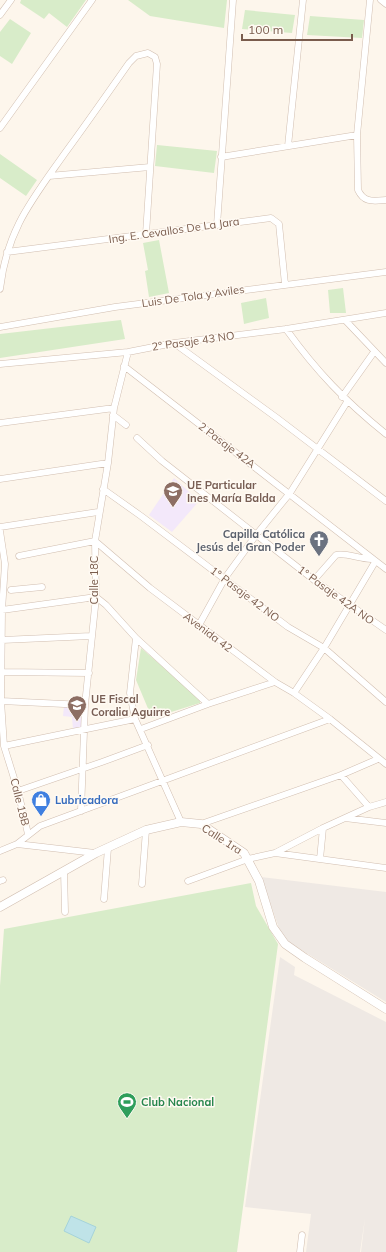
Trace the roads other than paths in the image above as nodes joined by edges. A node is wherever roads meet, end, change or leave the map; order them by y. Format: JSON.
{"nodes":[{"id":1,"x":11,"y":0,"type":"edge"},
{"id":2,"x":92,"y":0,"type":"edge"},
{"id":3,"x":233,"y":0,"type":"edge"},
{"id":4,"x":303,"y":0,"type":"edge"},
{"id":5,"x":370,"y":0,"type":"edge"},
{"id":6,"x":381,"y":0,"type":"edge"},
{"id":7,"x":386,"y":4,"type":"edge"},
{"id":8,"x":0,"y":15,"type":"edge"},
{"id":9,"x":0,"y":128,"type":"edge"},
{"id":10,"x":357,"y":135,"type":"junction"},
{"id":11,"x":288,"y":146,"type":"junction"},
{"id":12,"x":221,"y":157,"type":"junction"},
{"id":13,"x":150,"y":168,"type":"junction"},
{"id":14,"x":49,"y":176,"type":"junction"},
{"id":15,"x":386,"y":200,"type":"edge"},
{"id":16,"x":217,"y":225,"type":"junction"},
{"id":17,"x":146,"y":234,"type":"junction"},
{"id":18,"x":7,"y":252,"type":"junction"},
{"id":19,"x":386,"y":272,"type":"edge"},
{"id":20,"x":285,"y":284,"type":"junction"},
{"id":21,"x":0,"y":289,"type":"edge"},
{"id":22,"x":386,"y":313,"type":"edge"},
{"id":23,"x":345,"y":320,"type":"junction"},
{"id":24,"x":0,"y":327,"type":"edge"},
{"id":25,"x":286,"y":329,"type":"junction"},
{"id":26,"x":174,"y":343,"type":"junction"},
{"id":27,"x":128,"y":352,"type":"junction"},
{"id":28,"x":374,"y":352,"type":"junction"},
{"id":29,"x":386,"y":363,"type":"edge"},
{"id":30,"x":0,"y":364,"type":"edge"},
{"id":31,"x":124,"y":366,"type":"junction"},
{"id":32,"x":345,"y":400,"type":"junction"},
{"id":33,"x":114,"y":408,"type":"junction"},
{"id":34,"x":113,"y":415,"type":"junction"},
{"id":35,"x":0,"y":423,"type":"edge"},
{"id":36,"x":126,"y":425,"type":"dead end"},
{"id":37,"x":386,"y":434,"type":"edge"},
{"id":38,"x":137,"y":438,"type":"dead end"},
{"id":39,"x":318,"y":449,"type":"junction"},
{"id":40,"x":108,"y":462,"type":"junction"},
{"id":41,"x":0,"y":479,"type":"edge"},
{"id":42,"x":103,"y":489,"type":"junction"},
{"id":43,"x":290,"y":493,"type":"junction"},
{"id":44,"x":386,"y":501,"type":"edge"},
{"id":45,"x":98,"y":512,"type":"junction"},
{"id":46,"x":0,"y":527,"type":"edge"},
{"id":47,"x":0,"y":531,"type":"edge"},
{"id":48,"x":256,"y":535,"type":"junction"},
{"id":49,"x":95,"y":541,"type":"junction"},
{"id":50,"x":19,"y":556,"type":"dead end"},
{"id":51,"x":373,"y":561,"type":"junction"},
{"id":52,"x":386,"y":569,"type":"edge"},
{"id":53,"x":225,"y":578,"type":"junction"},
{"id":54,"x":314,"y":580,"type":"junction"},
{"id":55,"x":42,"y":587,"type":"dead end"},
{"id":56,"x":11,"y":590,"type":"dead end"},
{"id":57,"x":96,"y":597,"type":"junction"},
{"id":58,"x":349,"y":606,"type":"junction"},
{"id":59,"x":2,"y":610,"type":"junction"},
{"id":60,"x":199,"y":625,"type":"junction"},
{"id":61,"x":386,"y":630,"type":"edge"},
{"id":62,"x":92,"y":636,"type":"junction"},
{"id":63,"x":136,"y":638,"type":"junction"},
{"id":64,"x":2,"y":640,"type":"junction"},
{"id":65,"x":324,"y":648,"type":"junction"},
{"id":66,"x":2,"y":672,"type":"junction"},
{"id":67,"x":89,"y":673,"type":"junction"},
{"id":68,"x":275,"y":682,"type":"junction"},
{"id":69,"x":294,"y":693,"type":"junction"},
{"id":70,"x":1,"y":701,"type":"junction"},
{"id":71,"x":386,"y":702,"type":"edge"},
{"id":72,"x":208,"y":704,"type":"junction"},
{"id":73,"x":85,"y":705,"type":"junction"},
{"id":74,"x":135,"y":719,"type":"junction"},
{"id":75,"x":330,"y":719,"type":"junction"},
{"id":76,"x":140,"y":729,"type":"junction"},
{"id":77,"x":84,"y":730,"type":"junction"},
{"id":78,"x":148,"y":745,"type":"junction"},
{"id":79,"x":4,"y":746,"type":"junction"},
{"id":80,"x":378,"y":759,"type":"junction"},
{"id":81,"x":386,"y":764,"type":"edge"},
{"id":82,"x":82,"y":769,"type":"junction"},
{"id":83,"x":341,"y":775,"type":"junction"},
{"id":84,"x":163,"y":781,"type":"junction"},
{"id":85,"x":18,"y":791,"type":"junction"},
{"id":86,"x":386,"y":802,"type":"edge"},
{"id":87,"x":370,"y":807,"type":"junction"},
{"id":88,"x":81,"y":811,"type":"junction"},
{"id":89,"x":345,"y":818,"type":"junction"},
{"id":90,"x":181,"y":822,"type":"junction"},
{"id":91,"x":386,"y":823,"type":"edge"},
{"id":92,"x":201,"y":824,"type":"junction"},
{"id":93,"x":323,"y":828,"type":"junction"},
{"id":94,"x":146,"y":830,"type":"junction"},
{"id":95,"x":28,"y":834,"type":"junction"},
{"id":96,"x":17,"y":844,"type":"junction"},
{"id":97,"x":108,"y":848,"type":"junction"},
{"id":98,"x":0,"y":851,"type":"edge"},
{"id":99,"x":275,"y":853,"type":"junction"},
{"id":100,"x":96,"y":854,"type":"junction"},
{"id":101,"x":320,"y":858,"type":"junction"},
{"id":102,"x":248,"y":859,"type":"junction"},
{"id":103,"x":386,"y":868,"type":"edge"},
{"id":104,"x":64,"y":871,"type":"junction"},
{"id":105,"x":188,"y":881,"type":"dead end"},
{"id":106,"x":142,"y":884,"type":"dead end"},
{"id":107,"x":104,"y":898,"type":"dead end"},
{"id":108,"x":0,"y":907,"type":"edge"},
{"id":109,"x":65,"y":912,"type":"dead end"},
{"id":110,"x":386,"y":1009,"type":"edge"},
{"id":111,"x":302,"y":1235,"type":"dead end"},
{"id":112,"x":300,"y":1252,"type":"edge"}],
"edges":[{"from":1,"to":8,"type":"street"},
{"from":2,"to":9,"type":"street"},
{"from":3,"to":12,"type":"street"},
{"from":4,"to":11,"type":"street"},
{"from":5,"to":10,"type":"street"},
{"from":6,"to":7,"type":"street"},
{"from":10,"to":11,"type":"street"},
{"from":10,"to":15,"type":"street"},
{"from":11,"to":12,"type":"street"},
{"from":12,"to":16,"type":"street"},
{"from":13,"to":14,"type":"street"},
{"from":13,"to":14,"type":"street"},
{"from":13,"to":17,"type":"street"},
{"from":14,"to":18,"type":"street"},
{"from":16,"to":17,"type":"street","name":"Ing. E. Cevallos De La Jara"},
{"from":16,"to":20,"type":"street","name":"Ing. E. Cevallos De La Jara"},
{"from":17,"to":18,"type":"street","name":"Ing. E. Cevallos De La Jara"},
{"from":18,"to":21,"type":"street"},
{"from":19,"to":20,"type":"street","name":"Luis De Tola y Aviles"},
{"from":20,"to":24,"type":"street","name":"Luis De Tola y Aviles"},
{"from":22,"to":23,"type":"street","name":"2° Pasaje 43 NO"},
{"from":23,"to":25,"type":"street","name":"2° Pasaje 43 NO"},
{"from":23,"to":28,"type":"street"},
{"from":25,"to":26,"type":"street","name":"2° Pasaje 43 NO"},
{"from":25,"to":32,"type":"street"},
{"from":26,"to":27,"type":"street","name":"2° Pasaje 43 NO"},
{"from":26,"to":39,"type":"street"},
{"from":27,"to":30,"type":"street","name":"2° Pasaje 43 NO"},
{"from":27,"to":31,"type":"street","name":"Calle 18C"},
{"from":28,"to":29,"type":"street"},
{"from":28,"to":32,"type":"street"},
{"from":31,"to":33,"type":"street","name":"Calle 18C"},
{"from":31,"to":43,"type":"street","name":"2 Pasaje 42A"},
{"from":32,"to":37,"type":"street"},
{"from":32,"to":39,"type":"street"},
{"from":33,"to":34,"type":"street","name":"Calle 18C"},
{"from":33,"to":35,"type":"street"},
{"from":34,"to":36,"type":"street"},
{"from":34,"to":40,"type":"street","name":"Calle 18C"},
{"from":38,"to":48,"type":"street","name":"1° Pasaje 42A NO"},
{"from":39,"to":43,"type":"street"},
{"from":39,"to":44,"type":"street"},
{"from":40,"to":41,"type":"street"},
{"from":40,"to":42,"type":"street","name":"Calle 18C"},
{"from":42,"to":45,"type":"street","name":"Calle 18C"},
{"from":42,"to":53,"type":"street","name":"1° Pasaje 42 NO"},
{"from":43,"to":48,"type":"street"},
{"from":43,"to":51,"type":"street","name":"2 Pasaje 42A"},
{"from":45,"to":46,"type":"street"},
{"from":45,"to":49,"type":"street","name":"Calle 18C"},
{"from":47,"to":59,"type":"street","name":"Calle 18B"},
{"from":48,"to":53,"type":"street"},
{"from":48,"to":54,"type":"street","name":"1° Pasaje 42A NO"},
{"from":49,"to":50,"type":"street"},
{"from":49,"to":57,"type":"street","name":"Calle 18C"},
{"from":49,"to":60,"type":"street","name":"Avenida 42"},
{"from":51,"to":52,"type":"street","name":"2 Pasaje 42A"},
{"from":51,"to":54,"type":"street"},
{"from":51,"to":58,"type":"street"},
{"from":53,"to":60,"type":"street"},
{"from":53,"to":65,"type":"street","name":"1° Pasaje 42 NO"},
{"from":54,"to":58,"type":"street","name":"1° Pasaje 42A NO"},
{"from":55,"to":56,"type":"street"},
{"from":57,"to":59,"type":"street"},
{"from":57,"to":62,"type":"street","name":"Calle 18C"},
{"from":57,"to":63,"type":"street"},
{"from":58,"to":61,"type":"street","name":"1° Pasaje 42A NO"},
{"from":58,"to":65,"type":"street"},
{"from":59,"to":64,"type":"street","name":"Calle 18B"},
{"from":60,"to":68,"type":"street","name":"Avenida 42"},
{"from":62,"to":64,"type":"street"},
{"from":62,"to":67,"type":"street","name":"Calle 18C"},
{"from":63,"to":72,"type":"street"},
{"from":63,"to":74,"type":"street"},
{"from":64,"to":66,"type":"street","name":"Calle 18B"},
{"from":65,"to":69,"type":"street"},
{"from":65,"to":71,"type":"street","name":"1° Pasaje 42 NO"},
{"from":66,"to":67,"type":"street"},
{"from":66,"to":70,"type":"street","name":"Calle 18B"},
{"from":67,"to":73,"type":"street","name":"Calle 18C"},
{"from":68,"to":69,"type":"street","name":"Avenida 42"},
{"from":68,"to":72,"type":"street"},
{"from":69,"to":75,"type":"street","name":"Avenida 42"},
{"from":70,"to":73,"type":"street"},
{"from":70,"to":79,"type":"street","name":"Calle 18B"},
{"from":72,"to":76,"type":"street"},
{"from":73,"to":77,"type":"street","name":"Calle 18C"},
{"from":74,"to":76,"type":"street"},
{"from":74,"to":77,"type":"street"},
{"from":75,"to":80,"type":"street","name":"Avenida 42"},
{"from":75,"to":84,"type":"street"},
{"from":76,"to":78,"type":"street"},
{"from":77,"to":79,"type":"street"},
{"from":77,"to":82,"type":"street","name":"Calle 18C"},
{"from":78,"to":82,"type":"street"},
{"from":78,"to":84,"type":"street"},
{"from":79,"to":85,"type":"street","name":"Calle 18B"},
{"from":80,"to":81,"type":"street","name":"Avenida 42"},
{"from":80,"to":83,"type":"street"},
{"from":82,"to":85,"type":"street"},
{"from":82,"to":88,"type":"street","name":"Calle 18C"},
{"from":83,"to":87,"type":"street"},
{"from":83,"to":92,"type":"street"},
{"from":84,"to":88,"type":"street"},
{"from":84,"to":90,"type":"street"},
{"from":85,"to":95,"type":"street","name":"Calle 18B"},
{"from":86,"to":87,"type":"street"},
{"from":87,"to":89,"type":"street"},
{"from":88,"to":95,"type":"street"},
{"from":89,"to":91,"type":"street"},
{"from":89,"to":93,"type":"street"},
{"from":90,"to":92,"type":"street","name":"Calle 1ra"},
{"from":90,"to":94,"type":"street","name":"Calle 1ra"},
{"from":92,"to":102,"type":"street","name":"Calle 1ra"},
{"from":93,"to":99,"type":"street"},
{"from":93,"to":101,"type":"street"},
{"from":94,"to":97,"type":"street","name":"Calle 1ra"},
{"from":94,"to":106,"type":"street"},
{"from":95,"to":96,"type":"street"},
{"from":96,"to":98,"type":"street"},
{"from":96,"to":100,"type":"street"},
{"from":97,"to":100,"type":"street","name":"Calle 1ra"},
{"from":97,"to":107,"type":"street"},
{"from":99,"to":101,"type":"street"},
{"from":99,"to":102,"type":"street"},
{"from":100,"to":104,"type":"street","name":"Calle 1ra"},
{"from":101,"to":103,"type":"street"},
{"from":102,"to":105,"type":"street"},
{"from":102,"to":110,"type":"street","name":"Calle 1ra"},
{"from":104,"to":108,"type":"street","name":"Calle 1ra"},
{"from":104,"to":109,"type":"street"},
{"from":111,"to":112,"type":"street"}]}
